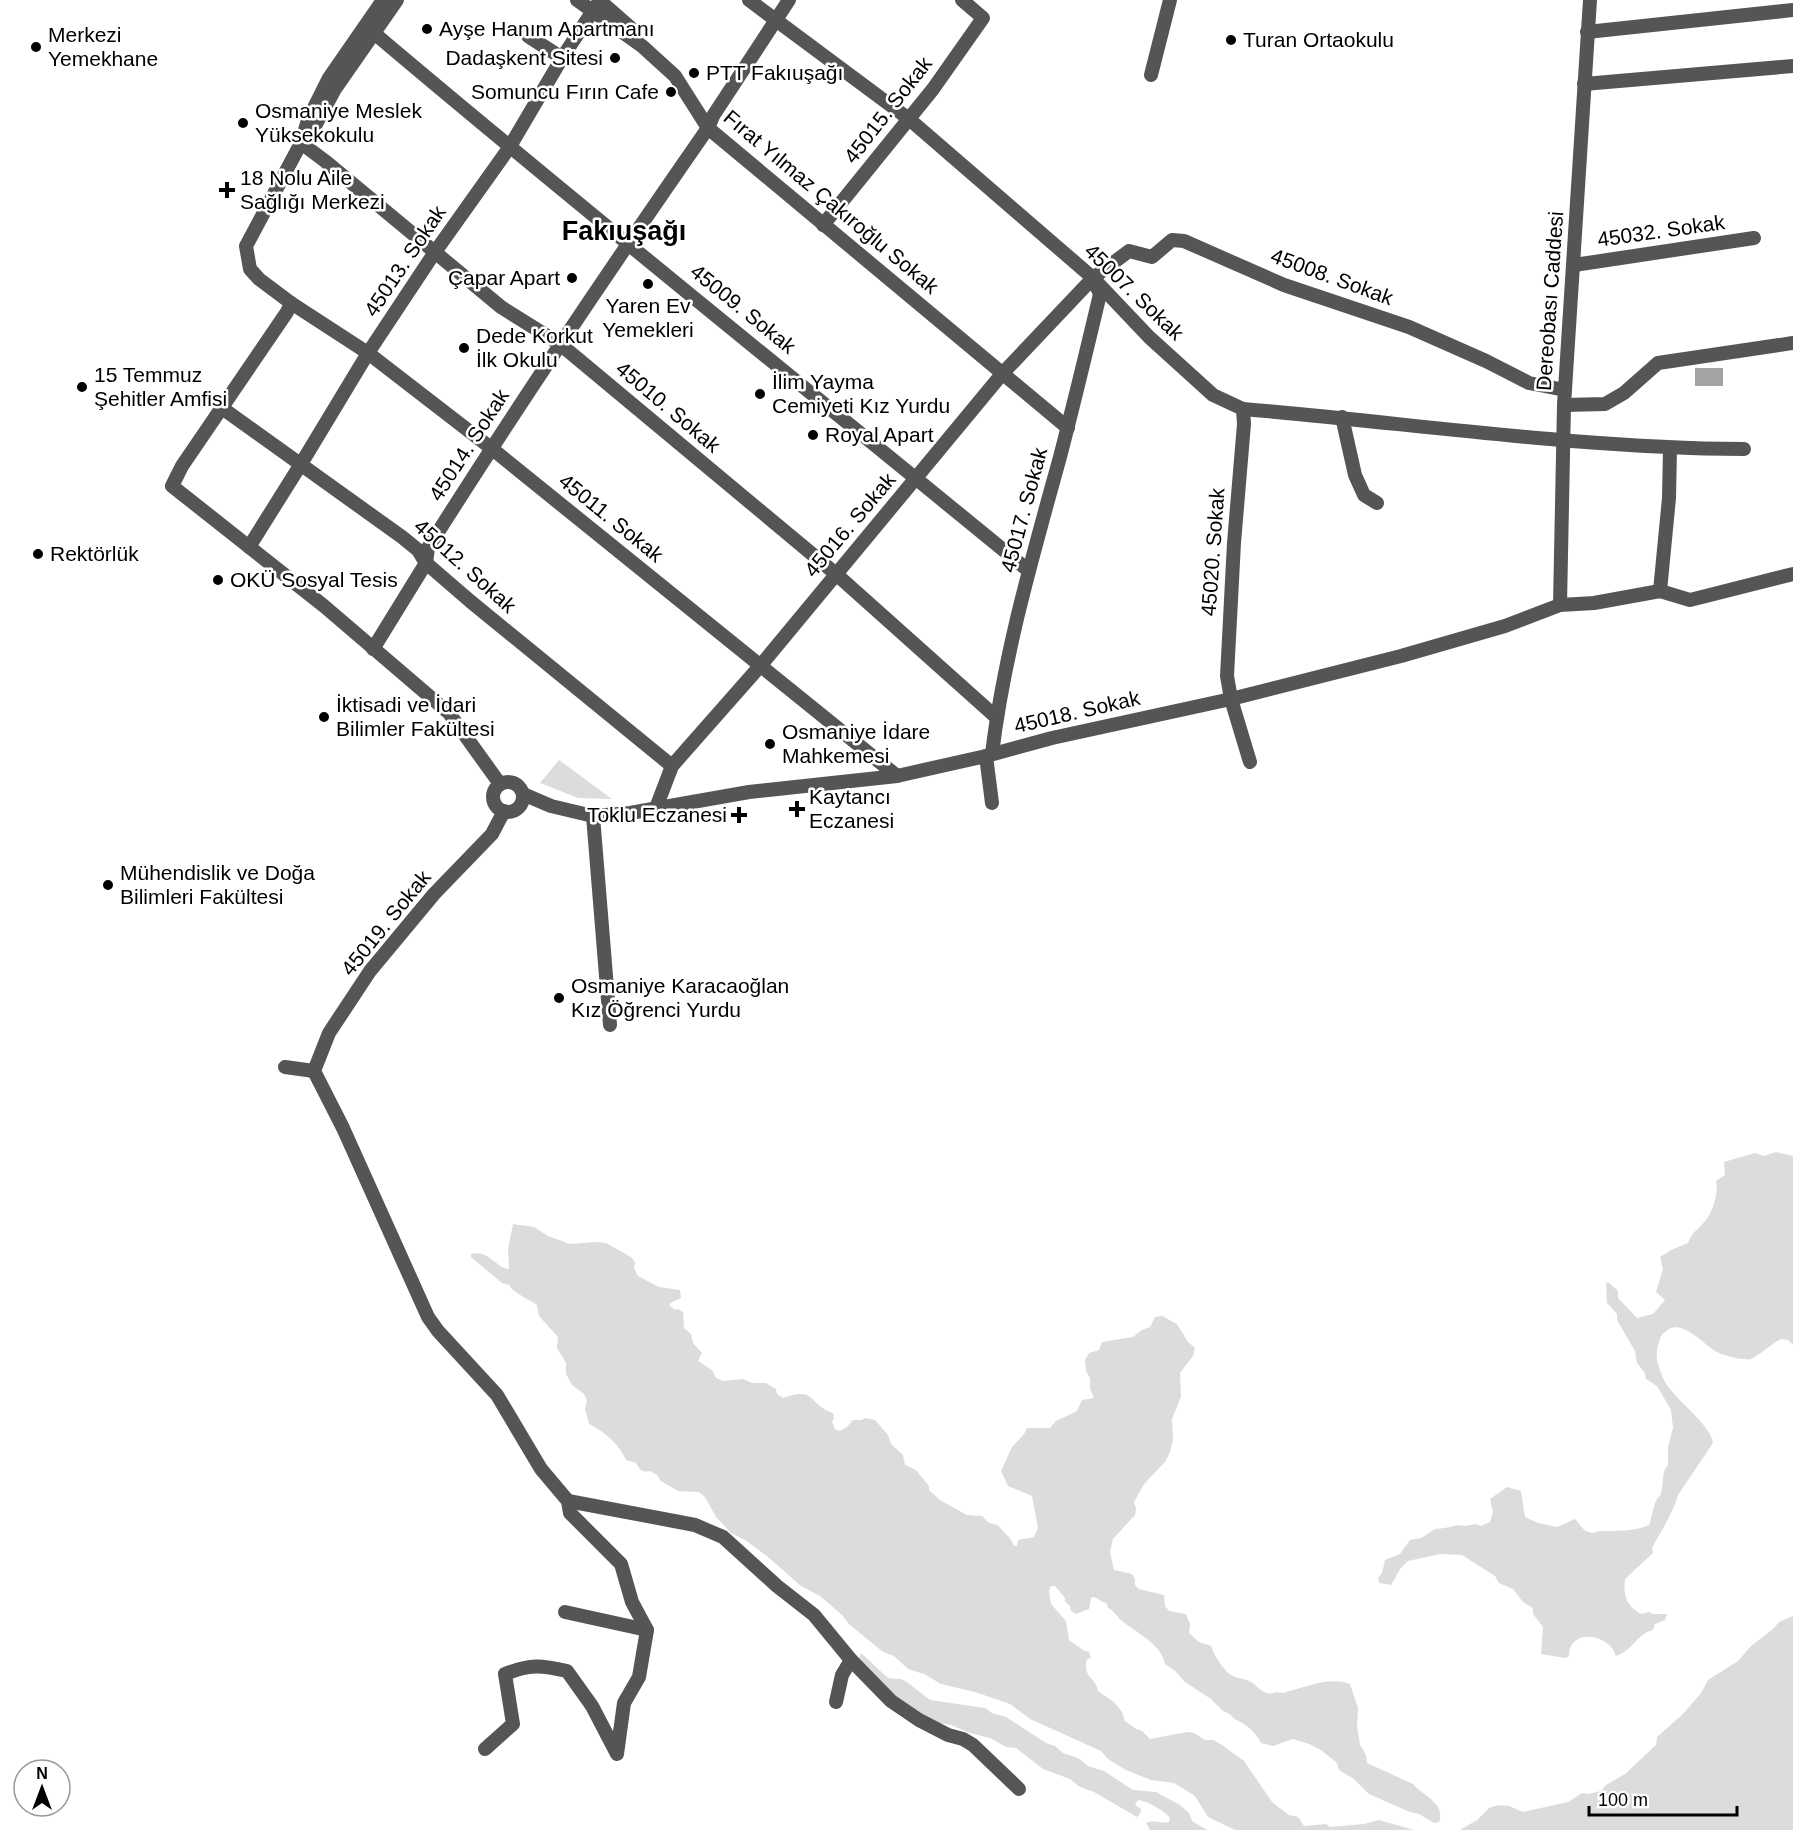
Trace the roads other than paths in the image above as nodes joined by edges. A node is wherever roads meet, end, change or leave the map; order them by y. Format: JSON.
{"nodes":[{"id":1,"x":383,"y":0,"type":"edge"},
{"id":2,"x":398,"y":0,"type":"edge"},
{"id":3,"x":577,"y":0,"type":"edge"},
{"id":4,"x":749,"y":0,"type":"edge"},
{"id":5,"x":789,"y":0,"type":"edge"},
{"id":6,"x":962,"y":0,"type":"edge"},
{"id":7,"x":1170,"y":0,"type":"edge"},
{"id":8,"x":1590,"y":0,"type":"edge"},
{"id":9,"x":598,"y":3,"type":"edge"},
{"id":10,"x":1793,"y":10,"type":"edge"},
{"id":11,"x":775,"y":20,"type":"junction"},
{"id":12,"x":1587,"y":32,"type":"junction"},
{"id":13,"x":374,"y":33,"type":"junction"},
{"id":14,"x":528,"y":36,"type":"dead end"},
{"id":15,"x":562,"y":58,"type":"junction"},
{"id":16,"x":1793,"y":66,"type":"edge"},
{"id":17,"x":1151,"y":75,"type":"dead end"},
{"id":18,"x":1584,"y":84,"type":"junction"},
{"id":19,"x":909,"y":119,"type":"junction"},
{"id":20,"x":710,"y":122,"type":"junction"},
{"id":21,"x":301,"y":143,"type":"junction"},
{"id":22,"x":509,"y":148,"type":"junction"},
{"id":23,"x":823,"y":225,"type":"junction"},
{"id":24,"x":1754,"y":238,"type":"dead end"},
{"id":25,"x":628,"y":243,"type":"junction"},
{"id":26,"x":435,"y":252,"type":"junction"},
{"id":27,"x":1574,"y":265,"type":"junction"},
{"id":28,"x":1094,"y":278,"type":"junction"},
{"id":29,"x":291,"y":303,"type":"junction"},
{"id":30,"x":1793,"y":343,"type":"edge"},
{"id":31,"x":560,"y":344,"type":"junction"},
{"id":32,"x":368,"y":353,"type":"junction"},
{"id":33,"x":1002,"y":374,"type":"junction"},
{"id":34,"x":1565,"y":390,"type":"junction"},
{"id":35,"x":1564,"y":405,"type":"junction"},
{"id":36,"x":222,"y":408,"type":"junction"},
{"id":37,"x":1243,"y":409,"type":"junction"},
{"id":38,"x":1342,"y":417,"type":"junction"},
{"id":39,"x":1068,"y":428,"type":"junction"},
{"id":40,"x":1562,"y":440,"type":"junction"},
{"id":41,"x":491,"y":448,"type":"junction"},
{"id":42,"x":1670,"y":449,"type":"junction"},
{"id":43,"x":1744,"y":449,"type":"dead end"},
{"id":44,"x":301,"y":464,"type":"junction"},
{"id":45,"x":916,"y":478,"type":"junction"},
{"id":46,"x":1377,"y":503,"type":"dead end"},
{"id":47,"x":249,"y":547,"type":"junction"},
{"id":48,"x":426,"y":563,"type":"junction"},
{"id":49,"x":1029,"y":571,"type":"junction"},
{"id":50,"x":836,"y":574,"type":"junction"},
{"id":51,"x":1793,"y":574,"type":"edge"},
{"id":52,"x":1660,"y":591,"type":"junction"},
{"id":53,"x":1560,"y":605,"type":"junction"},
{"id":54,"x":373,"y":649,"type":"junction"},
{"id":55,"x":761,"y":665,"type":"junction"},
{"id":56,"x":1231,"y":699,"type":"junction"},
{"id":57,"x":996,"y":717,"type":"junction"},
{"id":58,"x":989,"y":755,"type":"junction"},
{"id":59,"x":1250,"y":762,"type":"dead end"},
{"id":60,"x":672,"y":766,"type":"junction"},
{"id":61,"x":897,"y":776,"type":"junction"},
{"id":62,"x":500,"y":784,"type":"junction"},
{"id":63,"x":523,"y":795,"type":"junction"},
{"id":64,"x":992,"y":803,"type":"dead end"},
{"id":65,"x":656,"y":808,"type":"junction"},
{"id":66,"x":504,"y":811,"type":"junction"},
{"id":67,"x":593,"y":816,"type":"junction"},
{"id":68,"x":610,"y":1025,"type":"dead end"},
{"id":69,"x":285,"y":1067,"type":"dead end"},
{"id":70,"x":314,"y":1071,"type":"junction"},
{"id":71,"x":568,"y":1501,"type":"junction"},
{"id":72,"x":565,"y":1612,"type":"dead end"},
{"id":73,"x":647,"y":1630,"type":"junction"},
{"id":74,"x":851,"y":1660,"type":"junction"},
{"id":75,"x":836,"y":1702,"type":"dead end"},
{"id":76,"x":485,"y":1749,"type":"dead end"},
{"id":77,"x":1019,"y":1789,"type":"dead end"}],
"edges":[{"from":1,"to":21,"type":"street"},
{"from":2,"to":13,"type":"street"},
{"from":3,"to":9,"type":"street","name":"Fırat Yılmaz Çakıroğlu Sokak"},
{"from":4,"to":11,"type":"street","name":"45007. Sokak"},
{"from":5,"to":11,"type":"street","name":"45014. Sokak"},
{"from":6,"to":19,"type":"street","name":"45015. Sokak"},
{"from":7,"to":17,"type":"street"},
{"from":8,"to":12,"type":"street","name":"Dereobası Caddesi"},
{"from":9,"to":15,"type":"street","name":"45013. Sokak"},
{"from":9,"to":20,"type":"street","name":"Fırat Yılmaz Çakıroğlu Sokak"},
{"from":10,"to":12,"type":"street"},
{"from":11,"to":19,"type":"street","name":"45007. Sokak"},
{"from":11,"to":20,"type":"street","name":"45014. Sokak"},
{"from":12,"to":18,"type":"street","name":"Dereobası Caddesi"},
{"from":13,"to":21,"type":"street"},
{"from":13,"to":22,"type":"street","name":"45009. Sokak"},
{"from":14,"to":15,"type":"street"},
{"from":15,"to":22,"type":"street","name":"45013. Sokak"},
{"from":16,"to":18,"type":"street"},
{"from":18,"to":27,"type":"street","name":"Dereobası Caddesi"},
{"from":19,"to":23,"type":"street","name":"45015. Sokak"},
{"from":19,"to":28,"type":"street","name":"45007. Sokak"},
{"from":20,"to":23,"type":"street","name":"Fırat Yılmaz Çakıroğlu Sokak"},
{"from":20,"to":25,"type":"street","name":"45014. Sokak"},
{"from":21,"to":26,"type":"street","name":"45010. Sokak"},
{"from":21,"to":29,"type":"street","name":"45011. Sokak"},
{"from":22,"to":25,"type":"street","name":"45009. Sokak"},
{"from":22,"to":26,"type":"street","name":"45013. Sokak"},
{"from":23,"to":33,"type":"street","name":"Fırat Yılmaz Çakıroğlu Sokak"},
{"from":24,"to":27,"type":"street","name":"45032. Sokak"},
{"from":25,"to":31,"type":"street","name":"45014. Sokak"},
{"from":25,"to":45,"type":"street","name":"45009. Sokak"},
{"from":26,"to":31,"type":"street","name":"45010. Sokak"},
{"from":26,"to":32,"type":"street","name":"45013. Sokak"},
{"from":27,"to":34,"type":"street","name":"Dereobası Caddesi"},
{"from":28,"to":33,"type":"street","name":"45016. Sokak"},
{"from":28,"to":34,"type":"street","name":"45008. Sokak"},
{"from":28,"to":37,"type":"street","name":"45007. Sokak"},
{"from":28,"to":39,"type":"street","name":"45017. Sokak"},
{"from":29,"to":32,"type":"street","name":"45011. Sokak"},
{"from":29,"to":36,"type":"street"},
{"from":30,"to":35,"type":"street"},
{"from":31,"to":41,"type":"street","name":"45014. Sokak"},
{"from":31,"to":50,"type":"street","name":"45010. Sokak"},
{"from":32,"to":41,"type":"street","name":"45011. Sokak"},
{"from":32,"to":44,"type":"street","name":"45013. Sokak"},
{"from":33,"to":39,"type":"street","name":"Fırat Yılmaz Çakıroğlu Sokak"},
{"from":33,"to":45,"type":"street","name":"45016. Sokak"},
{"from":34,"to":35,"type":"street","name":"Dereobası Caddesi"},
{"from":35,"to":40,"type":"street","name":"Dereobası Caddesi"},
{"from":36,"to":44,"type":"street","name":"45012. Sokak"},
{"from":36,"to":47,"type":"street"},
{"from":37,"to":38,"type":"street","name":"45007. Sokak"},
{"from":37,"to":56,"type":"street","name":"45020. Sokak"},
{"from":38,"to":40,"type":"street","name":"45007. Sokak"},
{"from":38,"to":46,"type":"street"},
{"from":39,"to":49,"type":"street","name":"45017. Sokak"},
{"from":40,"to":42,"type":"street","name":"45007. Sokak"},
{"from":40,"to":53,"type":"street","name":"Dereobası Caddesi"},
{"from":41,"to":48,"type":"street","name":"45014. Sokak"},
{"from":41,"to":55,"type":"street","name":"45011. Sokak"},
{"from":42,"to":43,"type":"street","name":"45007. Sokak"},
{"from":42,"to":52,"type":"street"},
{"from":44,"to":47,"type":"street","name":"45013. Sokak"},
{"from":44,"to":48,"type":"street","name":"45012. Sokak"},
{"from":45,"to":49,"type":"street","name":"45009. Sokak"},
{"from":45,"to":50,"type":"street","name":"45016. Sokak"},
{"from":47,"to":54,"type":"street"},
{"from":48,"to":54,"type":"street","name":"45014. Sokak"},
{"from":48,"to":60,"type":"street","name":"45012. Sokak"},
{"from":49,"to":57,"type":"street","name":"45017. Sokak"},
{"from":50,"to":55,"type":"street","name":"45016. Sokak"},
{"from":50,"to":57,"type":"street","name":"45010. Sokak"},
{"from":51,"to":52,"type":"street"},
{"from":52,"to":53,"type":"street","name":"45018. Sokak"},
{"from":53,"to":56,"type":"street","name":"45018. Sokak"},
{"from":54,"to":62,"type":"street"},
{"from":55,"to":60,"type":"street","name":"45016. Sokak"},
{"from":55,"to":61,"type":"street","name":"45011. Sokak"},
{"from":56,"to":58,"type":"street","name":"45018. Sokak"},
{"from":56,"to":59,"type":"street","name":"45020. Sokak"},
{"from":57,"to":58,"type":"street","name":"45017. Sokak"},
{"from":58,"to":61,"type":"street","name":"45018. Sokak"},
{"from":58,"to":64,"type":"street","name":"45017. Sokak"},
{"from":60,"to":65,"type":"street","name":"45016. Sokak"},
{"from":61,"to":65,"type":"street","name":"45018. Sokak"},
{"from":62,"to":63,"type":"street"},
{"from":62,"to":66,"type":"street"},
{"from":63,"to":66,"type":"street"},
{"from":63,"to":67,"type":"street","name":"45018. Sokak"},
{"from":65,"to":67,"type":"street","name":"45018. Sokak"},
{"from":66,"to":70,"type":"street","name":"45019. Sokak"},
{"from":67,"to":68,"type":"street"},
{"from":69,"to":70,"type":"street"},
{"from":70,"to":71,"type":"street"},
{"from":71,"to":73,"type":"street"},
{"from":71,"to":74,"type":"street"},
{"from":72,"to":73,"type":"street"},
{"from":73,"to":76,"type":"street"},
{"from":74,"to":75,"type":"street"},
{"from":74,"to":77,"type":"street"}]}
